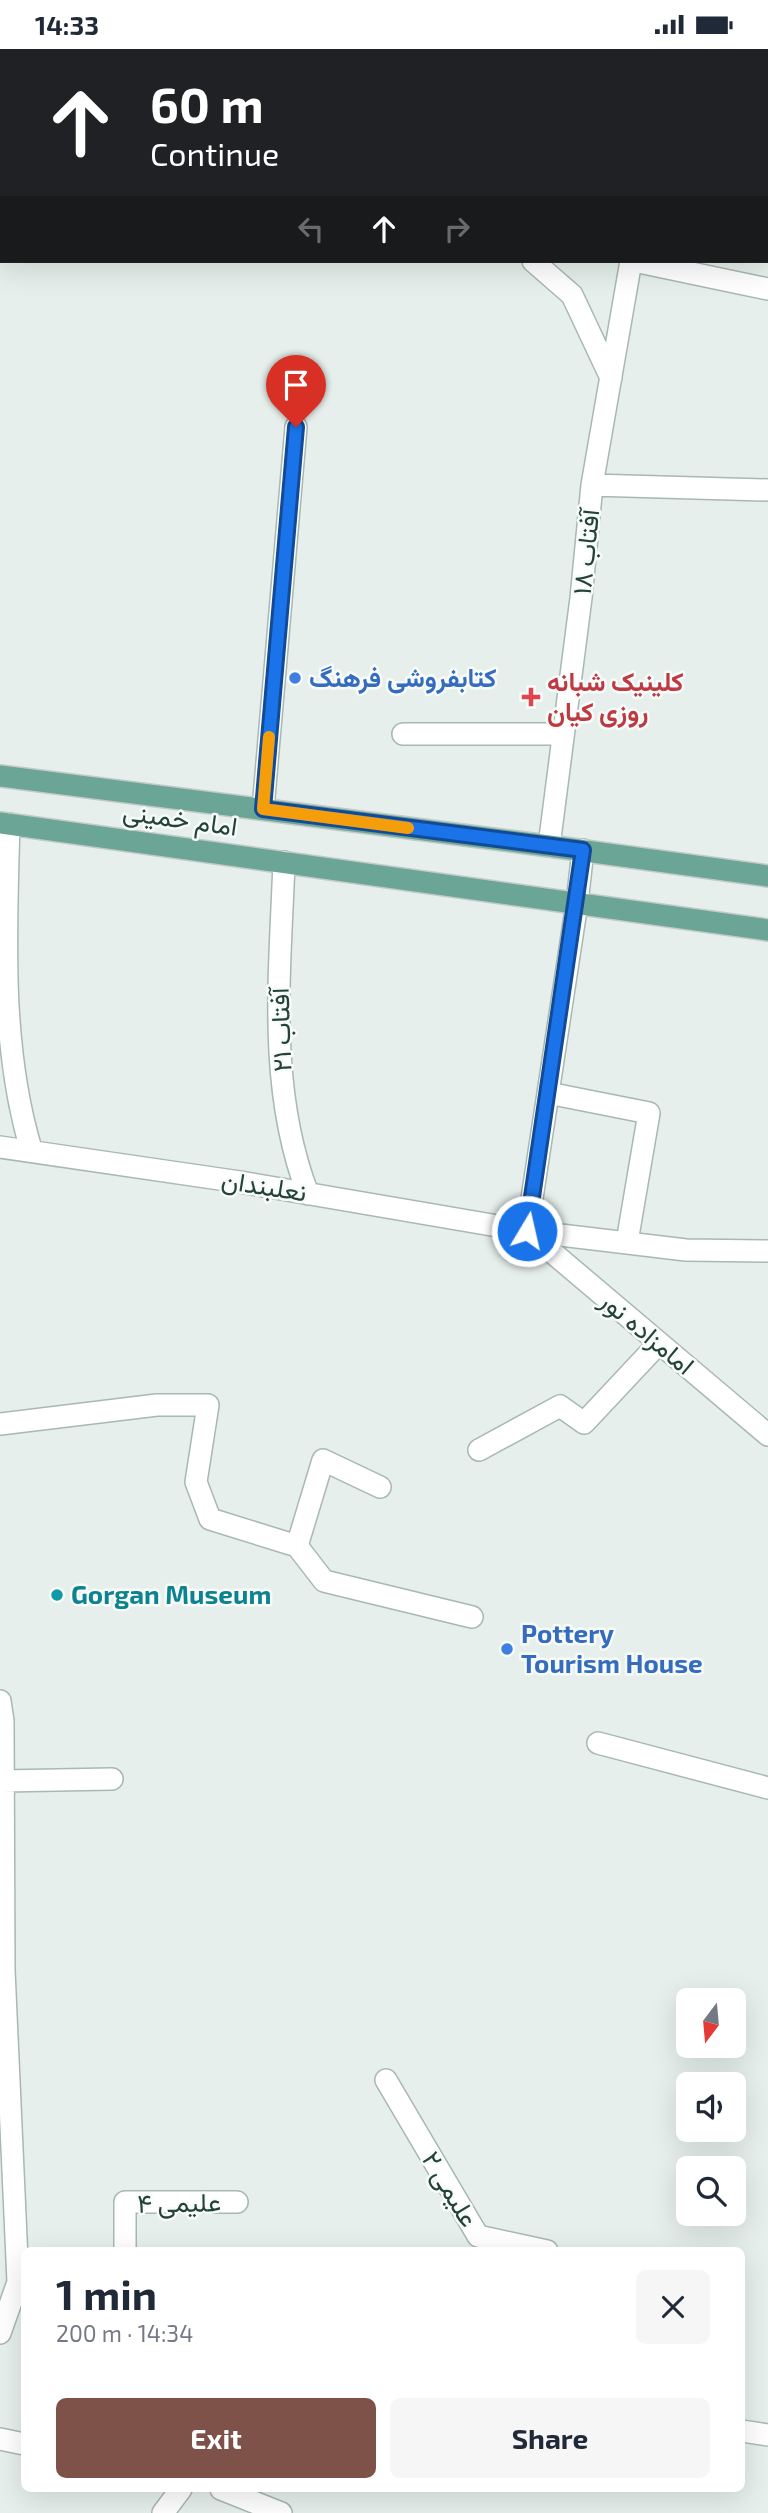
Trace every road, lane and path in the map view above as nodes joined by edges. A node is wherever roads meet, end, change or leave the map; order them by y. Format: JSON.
{"nodes":[{"id":1,"x":535,"y":263,"type":"edge"},
{"id":2,"x":633,"y":263,"type":"edge"},
{"id":3,"x":643,"y":263,"type":"edge"},
{"id":4,"x":768,"y":289,"type":"edge"},
{"id":5,"x":611,"y":378,"type":"junction"},
{"id":6,"x":296,"y":427,"type":"dead end"},
{"id":7,"x":592,"y":485,"type":"junction"},
{"id":8,"x":768,"y":490,"type":"edge"},
{"id":9,"x":403,"y":734,"type":"dead end"},
{"id":10,"x":563,"y":734,"type":"junction"},
{"id":11,"x":0,"y":776,"type":"edge"},
{"id":12,"x":263,"y":809,"type":"junction"},
{"id":13,"x":4,"y":824,"type":"edge"},
{"id":14,"x":549,"y":846,"type":"junction"},
{"id":15,"x":583,"y":850,"type":"junction"},
{"id":16,"x":284,"y":862,"type":"junction"},
{"id":17,"x":768,"y":876,"type":"edge"},
{"id":18,"x":577,"y":903,"type":"junction"},
{"id":19,"x":768,"y":930,"type":"edge"},
{"id":20,"x":548,"y":1093,"type":"junction"},
{"id":21,"x":0,"y":1147,"type":"edge"},
{"id":22,"x":31,"y":1149,"type":"junction"},
{"id":23,"x":309,"y":1194,"type":"junction"},
{"id":24,"x":527,"y":1231,"type":"junction"},
{"id":25,"x":627,"y":1243,"type":"junction"},
{"id":26,"x":768,"y":1251,"type":"edge"},
{"id":27,"x":659,"y":1343,"type":"junction"},
{"id":28,"x":0,"y":1424,"type":"edge"},
{"id":29,"x":768,"y":1435,"type":"edge"},
{"id":30,"x":479,"y":1450,"type":"dead end"},
{"id":31,"x":380,"y":1487,"type":"dead end"},
{"id":32,"x":297,"y":1545,"type":"junction"},
{"id":33,"x":472,"y":1617,"type":"dead end"},
{"id":34,"x":1,"y":1714,"type":"edge"},
{"id":35,"x":598,"y":1743,"type":"dead end"},
{"id":36,"x":112,"y":1779,"type":"dead end"},
{"id":37,"x":2,"y":1781,"type":"junction"},
{"id":38,"x":768,"y":1788,"type":"edge"},
{"id":39,"x":386,"y":2081,"type":"dead end"},
{"id":40,"x":6,"y":2149,"type":"edge"},
{"id":41,"x":237,"y":2202,"type":"dead end"},
{"id":42,"x":125,"y":2247,"type":"edge"},
{"id":43,"x":529,"y":2247,"type":"edge"},
{"id":44,"x":0,"y":2333,"type":"edge"},
{"id":45,"x":745,"y":2431,"type":"edge"},
{"id":46,"x":768,"y":2435,"type":"edge"},
{"id":47,"x":0,"y":2439,"type":"edge"},
{"id":48,"x":21,"y":2443,"type":"edge"},
{"id":49,"x":179,"y":2492,"type":"edge"},
{"id":50,"x":230,"y":2492,"type":"edge"},
{"id":51,"x":163,"y":2513,"type":"edge"},
{"id":52,"x":281,"y":2513,"type":"edge"}],
"edges":[{"from":1,"to":5,"type":"street"},
{"from":2,"to":5,"type":"street","name":"آفتاب ۱۸"},
{"from":3,"to":4,"type":"street"},
{"from":5,"to":7,"type":"street","name":"آفتاب ۱۸"},
{"from":6,"to":12,"type":"street"},
{"from":7,"to":8,"type":"street"},
{"from":7,"to":10,"type":"street","name":"آفتاب ۱۸"},
{"from":9,"to":10,"type":"street"},
{"from":10,"to":14,"type":"street","name":"آفتاب ۱۸"},
{"from":11,"to":12,"type":"main road","name":"امام خمینی"},
{"from":12,"to":14,"type":"main road","name":"امام خمینی"},
{"from":13,"to":16,"type":"main road","name":"امام خمینی"},
{"from":13,"to":22,"type":"street"},
{"from":14,"to":15,"type":"main road","name":"امام خمینی"},
{"from":15,"to":17,"type":"main road","name":"امام خمینی"},
{"from":15,"to":18,"type":"street"},
{"from":16,"to":18,"type":"main road","name":"امام خمینی"},
{"from":16,"to":23,"type":"street","name":"آفتاب ۲۱"},
{"from":18,"to":19,"type":"main road","name":"امام خمینی"},
{"from":18,"to":20,"type":"street"},
{"from":20,"to":24,"type":"street"},
{"from":20,"to":25,"type":"street"},
{"from":21,"to":22,"type":"street","name":"نعلبندان"},
{"from":22,"to":23,"type":"street","name":"نعلبندان"},
{"from":23,"to":24,"type":"street","name":"نعلبندان"},
{"from":24,"to":25,"type":"street","name":"نعلبندان"},
{"from":24,"to":27,"type":"street","name":"امامزاده نور"},
{"from":25,"to":26,"type":"street","name":"نعلبندان"},
{"from":27,"to":29,"type":"street","name":"امامزاده نور"},
{"from":27,"to":30,"type":"street"},
{"from":28,"to":32,"type":"street"},
{"from":31,"to":32,"type":"street"},
{"from":32,"to":33,"type":"street"},
{"from":34,"to":37,"type":"street"},
{"from":35,"to":38,"type":"street"},
{"from":36,"to":37,"type":"street"},
{"from":37,"to":40,"type":"street"},
{"from":39,"to":43,"type":"street","name":"۲ علیمی"},
{"from":40,"to":44,"type":"street"},
{"from":41,"to":42,"type":"street","name":"۴ علیمی"},
{"from":45,"to":46,"type":"street"},
{"from":47,"to":48,"type":"street"},
{"from":49,"to":51,"type":"street"},
{"from":50,"to":52,"type":"street"}]}
